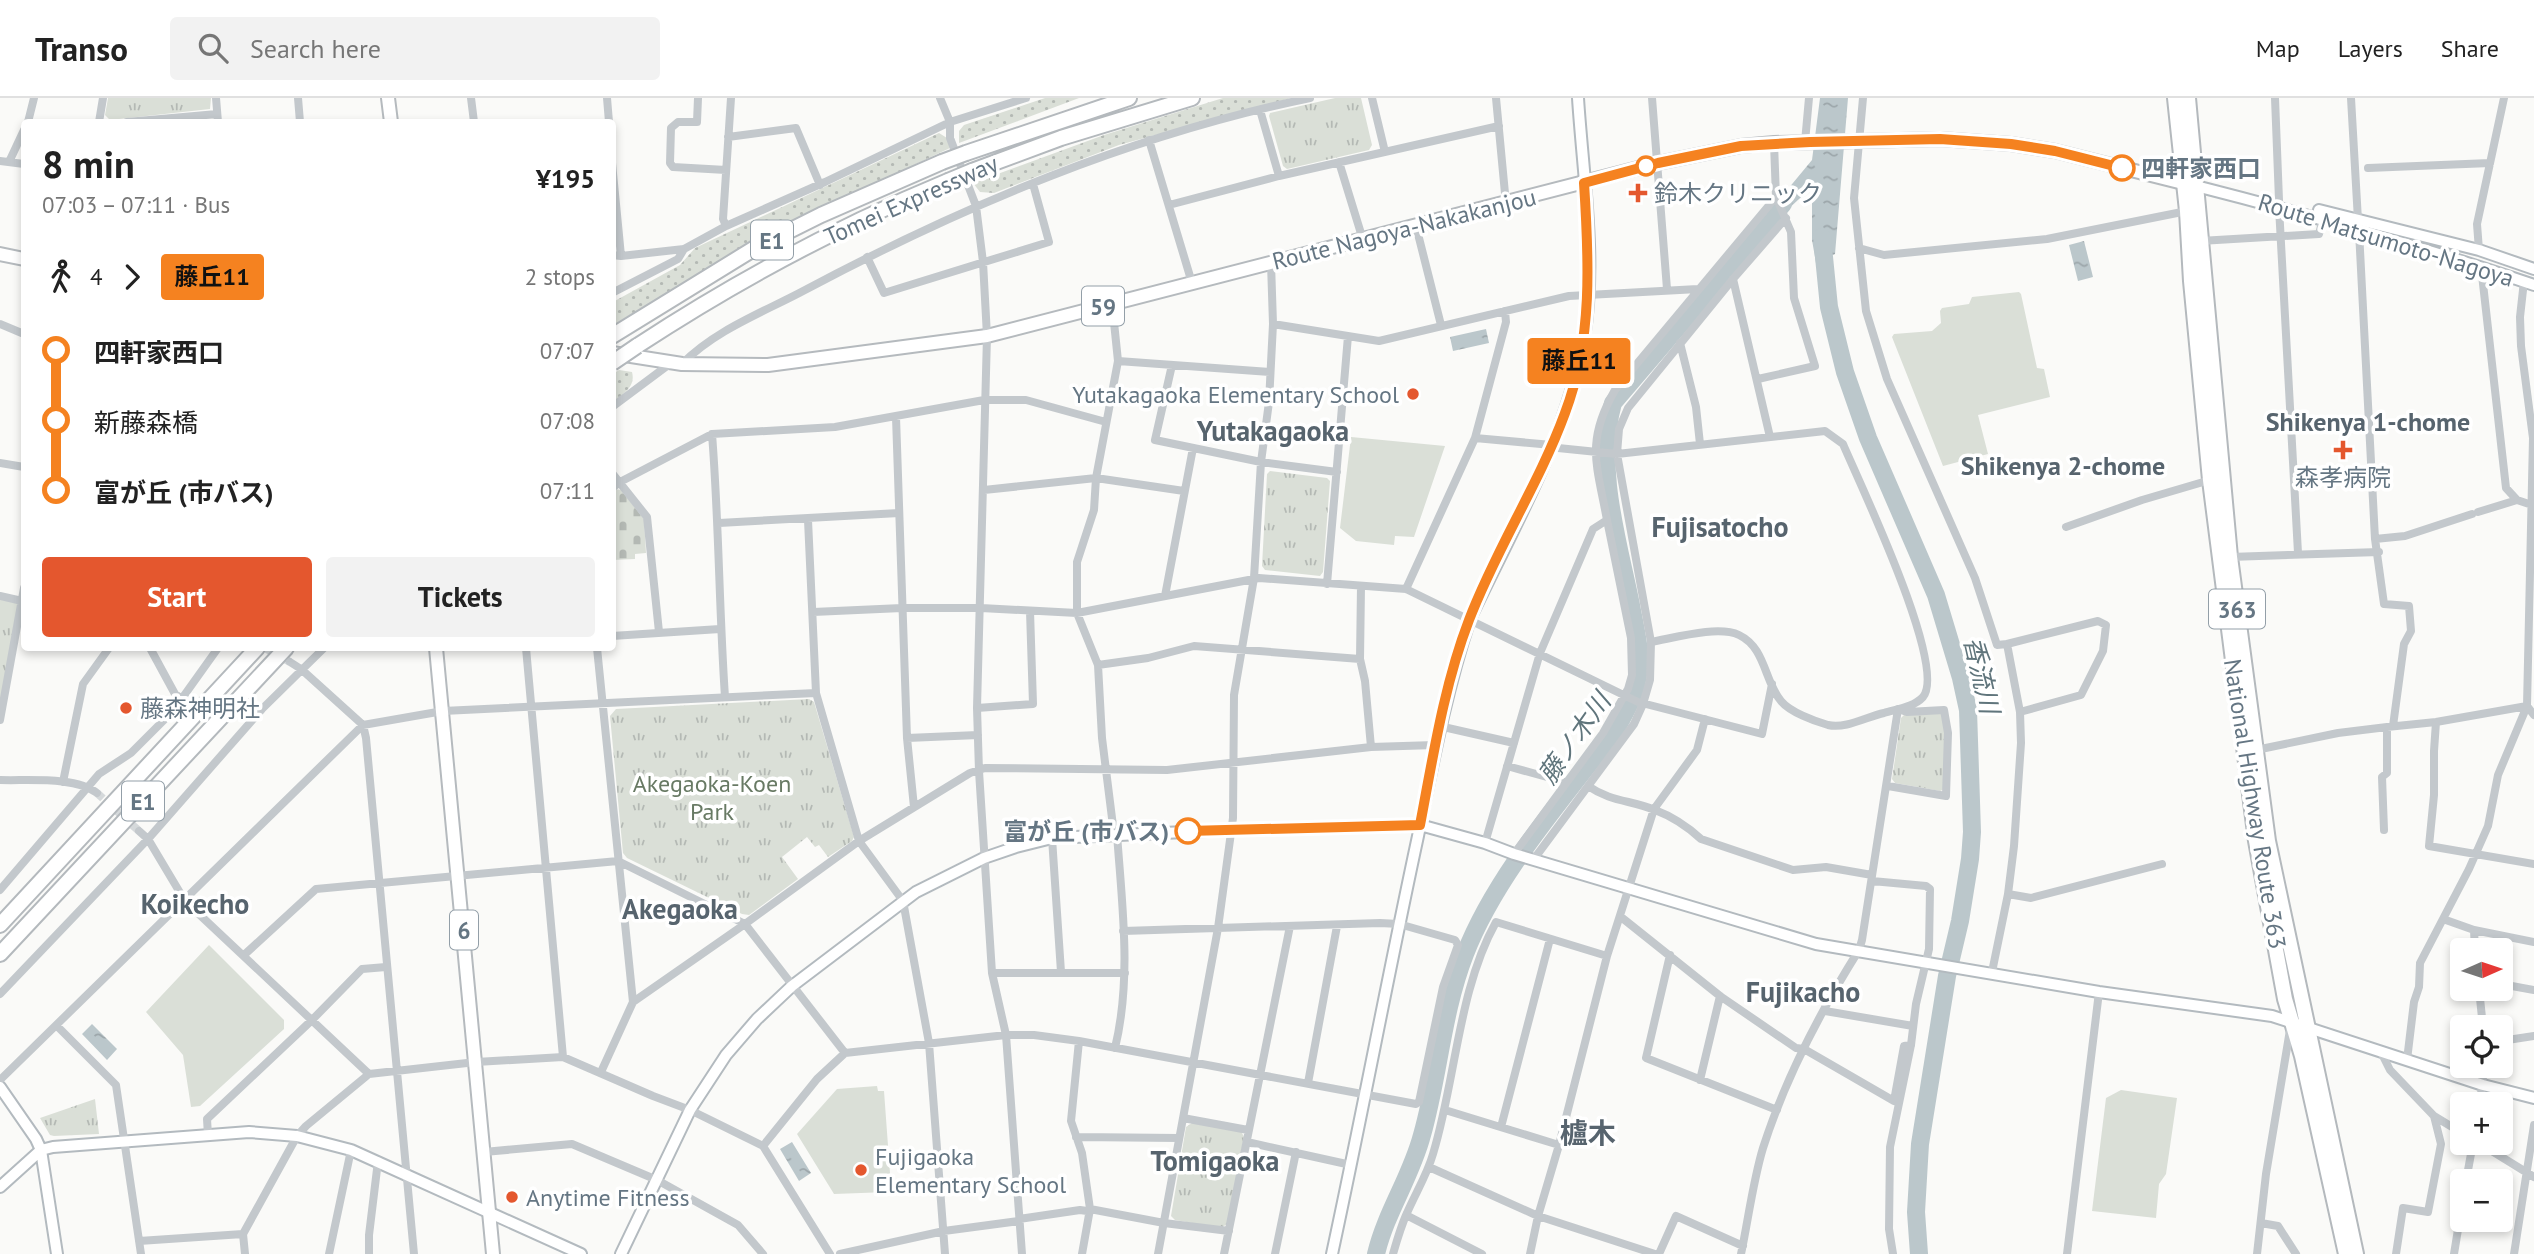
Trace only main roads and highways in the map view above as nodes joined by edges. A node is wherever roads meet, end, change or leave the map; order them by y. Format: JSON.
{"nodes":[{"id":1,"x":388,"y":98,"type":"edge"},
{"id":2,"x":1129,"y":98,"type":"edge"},
{"id":3,"x":1192,"y":98,"type":"edge"},
{"id":4,"x":2175,"y":98,"type":"edge"},
{"id":5,"x":2188,"y":98,"type":"edge"},
{"id":6,"x":390,"y":119,"type":"edge"},
{"id":7,"x":2190,"y":185,"type":"junction"},
{"id":8,"x":0,"y":254,"type":"edge"},
{"id":9,"x":21,"y":258,"type":"edge"},
{"id":10,"x":616,"y":334,"type":"edge"},
{"id":11,"x":616,"y":354,"type":"edge"},
{"id":12,"x":616,"y":360,"type":"edge"},
{"id":13,"x":254,"y":651,"type":"edge"},
{"id":14,"x":283,"y":651,"type":"edge"},
{"id":15,"x":436,"y":651,"type":"edge"},
{"id":16,"x":0,"y":925,"type":"edge"},
{"id":17,"x":0,"y":954,"type":"edge"},
{"id":18,"x":493,"y":1254,"type":"edge"},
{"id":19,"x":2346,"y":1254,"type":"edge"},
{"id":20,"x":2356,"y":1254,"type":"edge"}],
"edges":[{"from":1,"to":6,"type":"main road"},
{"from":2,"to":10,"type":"highway","name":"Tomei Expressway","number":"E1","bridge":true},
{"from":3,"to":12,"type":"highway","name":"Tomei Expressway","number":"E1","bridge":true},
{"from":4,"to":7,"type":"highway","name":"National Highway Route 363","number":"363"},
{"from":5,"to":7,"type":"highway","name":"National Highway Route 363","number":"363"},
{"from":7,"to":11,"type":"main road","name":"Route Nagoya-Nakakanjou","number":"59"},
{"from":7,"to":19,"type":"highway","name":"National Highway Route 363","number":"363"},
{"from":7,"to":20,"type":"highway","name":"National Highway Route 363","number":"363"},
{"from":8,"to":9,"type":"main road"},
{"from":13,"to":16,"type":"highway","number":"E1"},
{"from":14,"to":17,"type":"highway","number":"E1"},
{"from":15,"to":18,"type":"main road","number":"6"}]}
